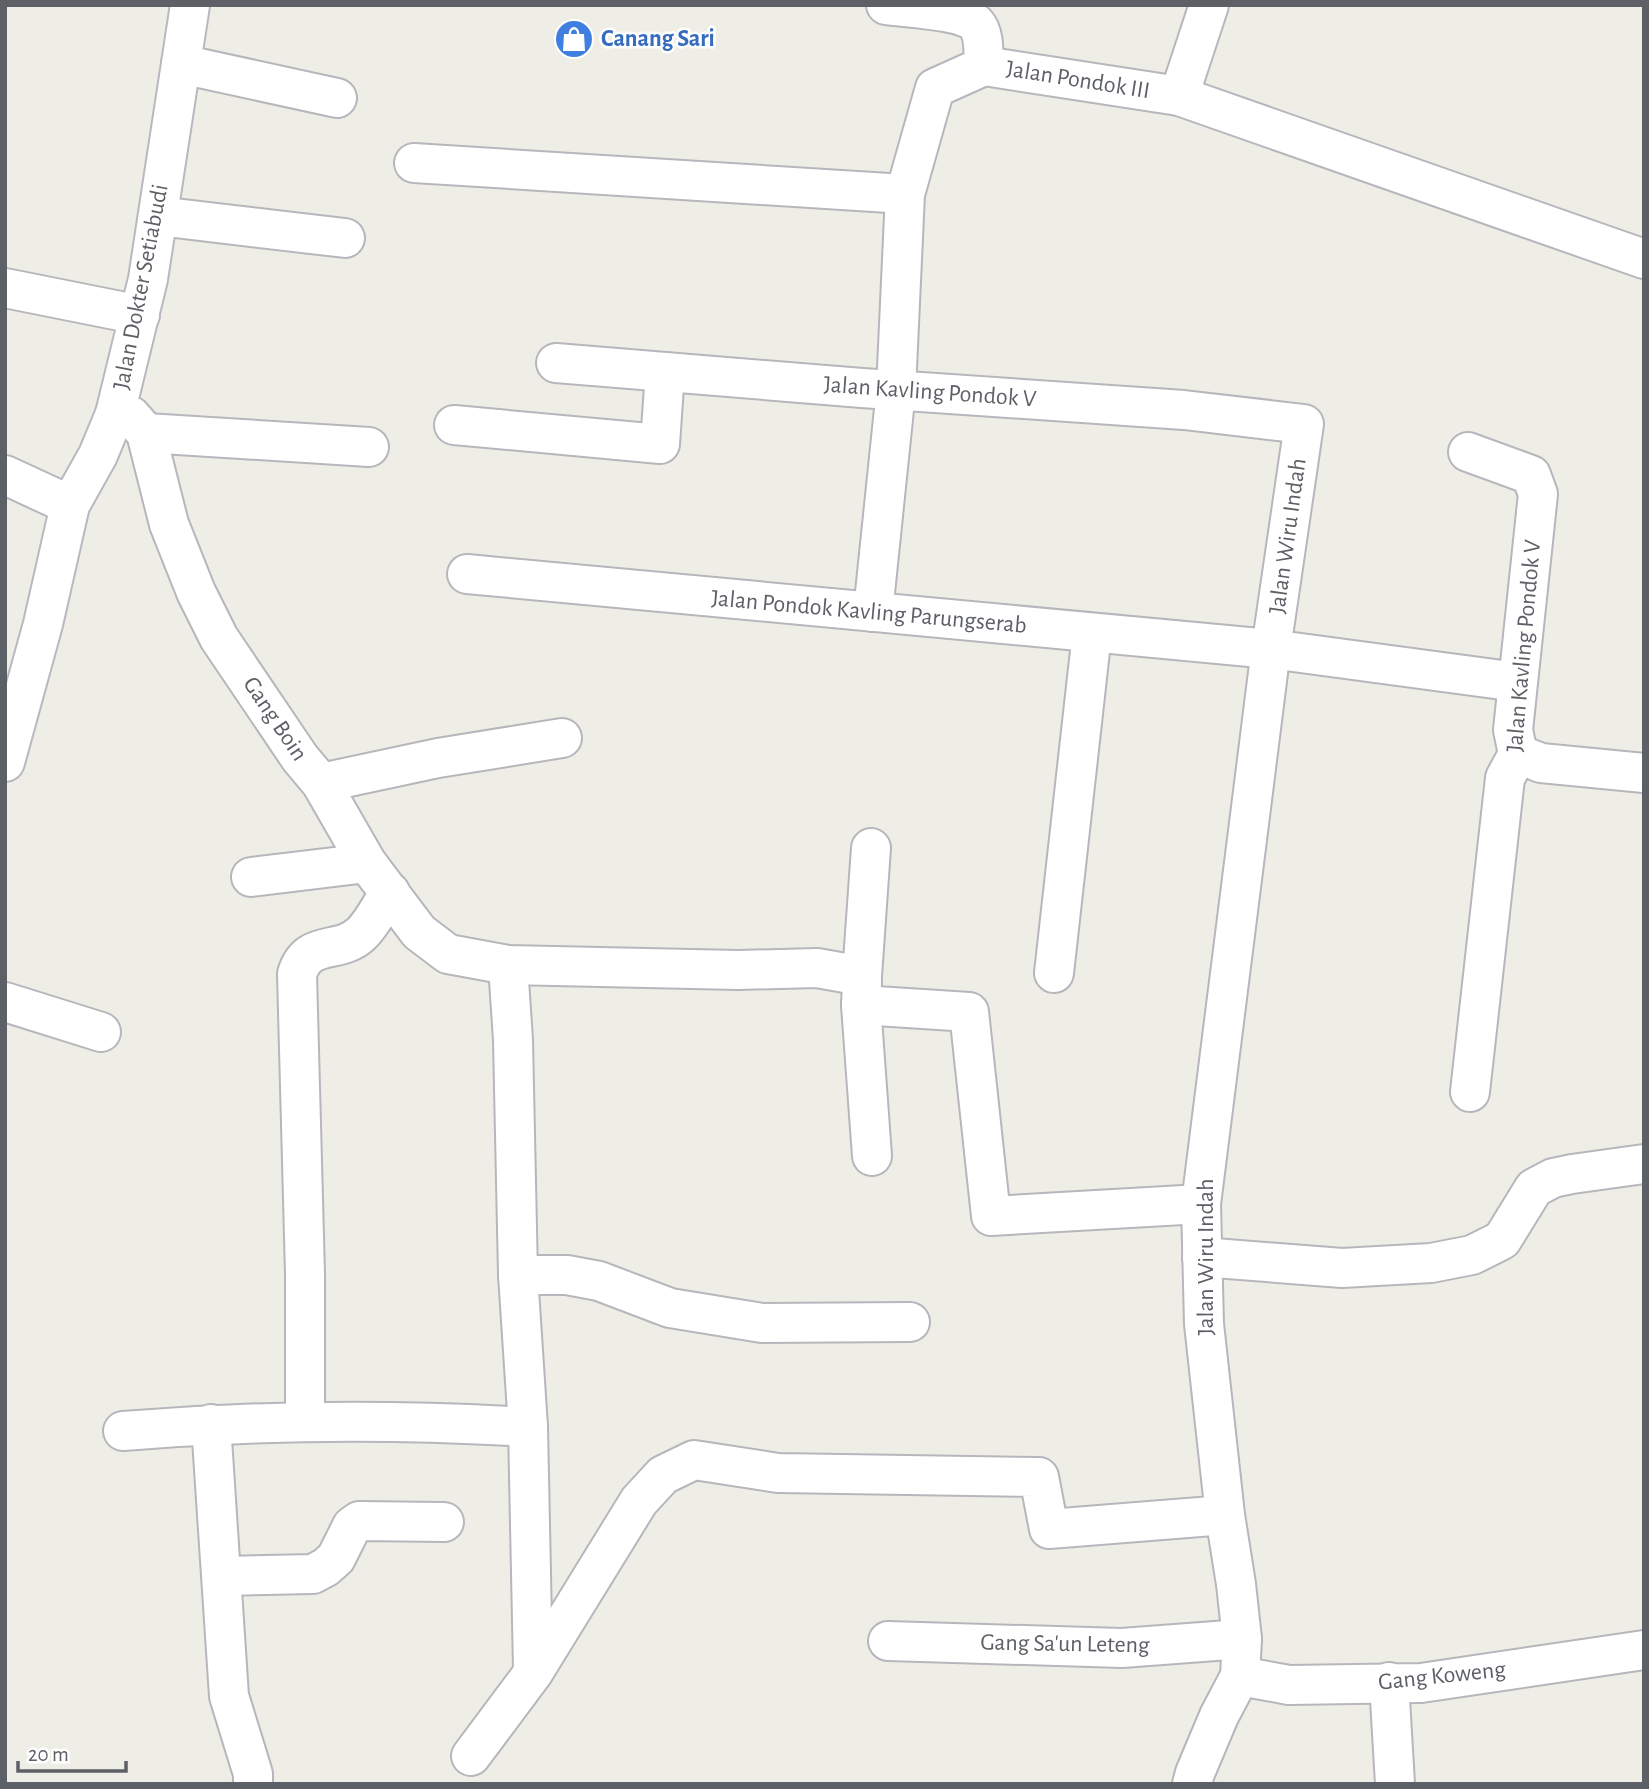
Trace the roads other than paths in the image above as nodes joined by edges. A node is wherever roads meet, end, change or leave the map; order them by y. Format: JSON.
{"nodes":[{"id":1,"x":190,"y":5,"type":"edge"},
{"id":2,"x":886,"y":5,"type":"edge"},
{"id":3,"x":1209,"y":5,"type":"edge"},
{"id":4,"x":181,"y":64,"type":"junction"},
{"id":5,"x":985,"y":66,"type":"junction"},
{"id":6,"x":1179,"y":96,"type":"junction"},
{"id":7,"x":337,"y":98,"type":"dead end"},
{"id":8,"x":414,"y":163,"type":"dead end"},
{"id":9,"x":905,"y":194,"type":"junction"},
{"id":10,"x":158,"y":216,"type":"junction"},
{"id":11,"x":345,"y":238,"type":"dead end"},
{"id":12,"x":1644,"y":259,"type":"edge"},
{"id":13,"x":5,"y":288,"type":"edge"},
{"id":14,"x":140,"y":315,"type":"junction"},
{"id":15,"x":556,"y":363,"type":"dead end"},
{"id":16,"x":665,"y":372,"type":"junction"},
{"id":17,"x":896,"y":390,"type":"junction"},
{"id":18,"x":131,"y":423,"type":"junction"},
{"id":19,"x":1304,"y":424,"type":"joint"},
{"id":20,"x":454,"y":425,"type":"dead end"},
{"id":21,"x":369,"y":447,"type":"dead end"},
{"id":22,"x":1468,"y":452,"type":"dead end"},
{"id":23,"x":5,"y":475,"type":"edge"},
{"id":24,"x":71,"y":505,"type":"junction"},
{"id":25,"x":467,"y":574,"type":"dead end"},
{"id":26,"x":873,"y":612,"type":"junction"},
{"id":27,"x":1092,"y":633,"type":"junction"},
{"id":28,"x":1269,"y":664,"type":"junction"},
{"id":29,"x":1517,"y":682,"type":"junction"},
{"id":30,"x":562,"y":738,"type":"dead end"},
{"id":31,"x":1518,"y":754,"type":"junction"},
{"id":32,"x":5,"y":762,"type":"edge"},
{"id":33,"x":1644,"y":773,"type":"edge"},
{"id":34,"x":321,"y":783,"type":"junction"},
{"id":35,"x":871,"y":848,"type":"dead end"},
{"id":36,"x":251,"y":877,"type":"dead end"},
{"id":37,"x":378,"y":878,"type":"junction"},
{"id":38,"x":508,"y":965,"type":"junction"},
{"id":39,"x":1054,"y":973,"type":"dead end"},
{"id":40,"x":862,"y":991,"type":"junction"},
{"id":41,"x":5,"y":1002,"type":"edge"},
{"id":42,"x":101,"y":1032,"type":"dead end"},
{"id":43,"x":1470,"y":1092,"type":"dead end"},
{"id":44,"x":872,"y":1156,"type":"dead end"},
{"id":45,"x":1644,"y":1164,"type":"edge"},
{"id":46,"x":1201,"y":1204,"type":"junction"},
{"id":47,"x":1202,"y":1257,"type":"junction"},
{"id":48,"x":519,"y":1275,"type":"junction"},
{"id":49,"x":910,"y":1322,"type":"dead end"},
{"id":50,"x":305,"y":1422,"type":"junction"},
{"id":51,"x":211,"y":1424,"type":"junction"},
{"id":52,"x":528,"y":1427,"type":"junction"},
{"id":53,"x":123,"y":1431,"type":"dead end"},
{"id":54,"x":1225,"y":1516,"type":"junction"},
{"id":55,"x":444,"y":1522,"type":"dead end"},
{"id":56,"x":222,"y":1576,"type":"junction"},
{"id":57,"x":888,"y":1641,"type":"dead end"},
{"id":58,"x":1644,"y":1650,"type":"edge"},
{"id":59,"x":1241,"y":1658,"type":"junction"},
{"id":60,"x":534,"y":1673,"type":"junction"},
{"id":61,"x":1389,"y":1682,"type":"junction"},
{"id":62,"x":471,"y":1756,"type":"dead end"},
{"id":63,"x":253,"y":1784,"type":"edge"},
{"id":64,"x":1192,"y":1784,"type":"edge"},
{"id":65,"x":1395,"y":1784,"type":"edge"}],
"edges":[{"from":1,"to":4,"type":"street","name":"Jalan Dokter Setiabudi"},
{"from":2,"to":5,"type":"street"},
{"from":3,"to":6,"type":"street"},
{"from":4,"to":7,"type":"street"},
{"from":4,"to":10,"type":"street","name":"Jalan Dokter Setiabudi"},
{"from":5,"to":6,"type":"street","name":"Jalan Pondok III"},
{"from":5,"to":9,"type":"street","name":"Jalan Pondok III"},
{"from":6,"to":12,"type":"street","name":"Jalan Pondok III"},
{"from":8,"to":9,"type":"street"},
{"from":9,"to":17,"type":"street","name":"Jalan Pondok III"},
{"from":10,"to":11,"type":"street"},
{"from":10,"to":14,"type":"street","name":"Jalan Dokter Setiabudi"},
{"from":13,"to":14,"type":"street"},
{"from":14,"to":18,"type":"street","name":"Jalan Dokter Setiabudi"},
{"from":15,"to":16,"type":"street","name":"Jalan Kavling Pondok V"},
{"from":16,"to":17,"type":"street","name":"Jalan Kavling Pondok V"},
{"from":16,"to":20,"type":"street"},
{"from":17,"to":19,"type":"street","name":"Jalan Kavling Pondok V"},
{"from":17,"to":26,"type":"street","name":"Jalan Pondok III"},
{"from":18,"to":21,"type":"street"},
{"from":18,"to":24,"type":"street","name":"Jalan Dokter Setiabudi"},
{"from":18,"to":34,"type":"street","name":"Gang Boin"},
{"from":19,"to":28,"type":"street","name":"Jalan Wiru Indah"},
{"from":22,"to":29,"type":"street","name":"Jalan Kavling Pondok V"},
{"from":23,"to":24,"type":"street"},
{"from":24,"to":32,"type":"street","name":"Jalan Dokter Setiabudi"},
{"from":25,"to":26,"type":"street","name":"Jalan Pondok Kavling Parungserab"},
{"from":26,"to":27,"type":"street","name":"Jalan Pondok Kavling Parungserab"},
{"from":27,"to":28,"type":"street","name":"Jalan Pondok Kavling Parungserab"},
{"from":27,"to":39,"type":"street"},
{"from":28,"to":29,"type":"street","name":"Jalan Pondok Kavling Parungserab"},
{"from":28,"to":46,"type":"street","name":"Jalan Wiru Indah"},
{"from":29,"to":31,"type":"street","name":"Jalan Kavling Pondok V"},
{"from":30,"to":34,"type":"street"},
{"from":31,"to":33,"type":"street"},
{"from":31,"to":43,"type":"street","name":"Jalan Kavling Pondok V"},
{"from":34,"to":37,"type":"street","name":"Gang Boin"},
{"from":35,"to":40,"type":"street"},
{"from":36,"to":37,"type":"street"},
{"from":37,"to":38,"type":"street","name":"Gang Boin"},
{"from":37,"to":50,"type":"street"},
{"from":38,"to":40,"type":"street","name":"Gang Boin"},
{"from":38,"to":48,"type":"street"},
{"from":40,"to":44,"type":"street"},
{"from":40,"to":46,"type":"street","name":"Gang Boin"},
{"from":41,"to":42,"type":"street"},
{"from":45,"to":47,"type":"street"},
{"from":46,"to":47,"type":"street","name":"Jalan Wiru Indah"},
{"from":47,"to":54,"type":"street","name":"Jalan Wiru Indah"},
{"from":48,"to":49,"type":"street"},
{"from":48,"to":52,"type":"street"},
{"from":50,"to":51,"type":"street"},
{"from":50,"to":52,"type":"street"},
{"from":51,"to":53,"type":"street"},
{"from":51,"to":56,"type":"street"},
{"from":52,"to":60,"type":"street"},
{"from":54,"to":59,"type":"street","name":"Jalan Wiru Indah"},
{"from":54,"to":60,"type":"street"},
{"from":55,"to":56,"type":"street"},
{"from":56,"to":63,"type":"street"},
{"from":57,"to":59,"type":"street","name":"Gang Sa'un Leteng"},
{"from":58,"to":61,"type":"street","name":"Gang Koweng"},
{"from":59,"to":61,"type":"street","name":"Gang Koweng"},
{"from":59,"to":64,"type":"street"},
{"from":60,"to":62,"type":"street"},
{"from":61,"to":65,"type":"street"}]}
